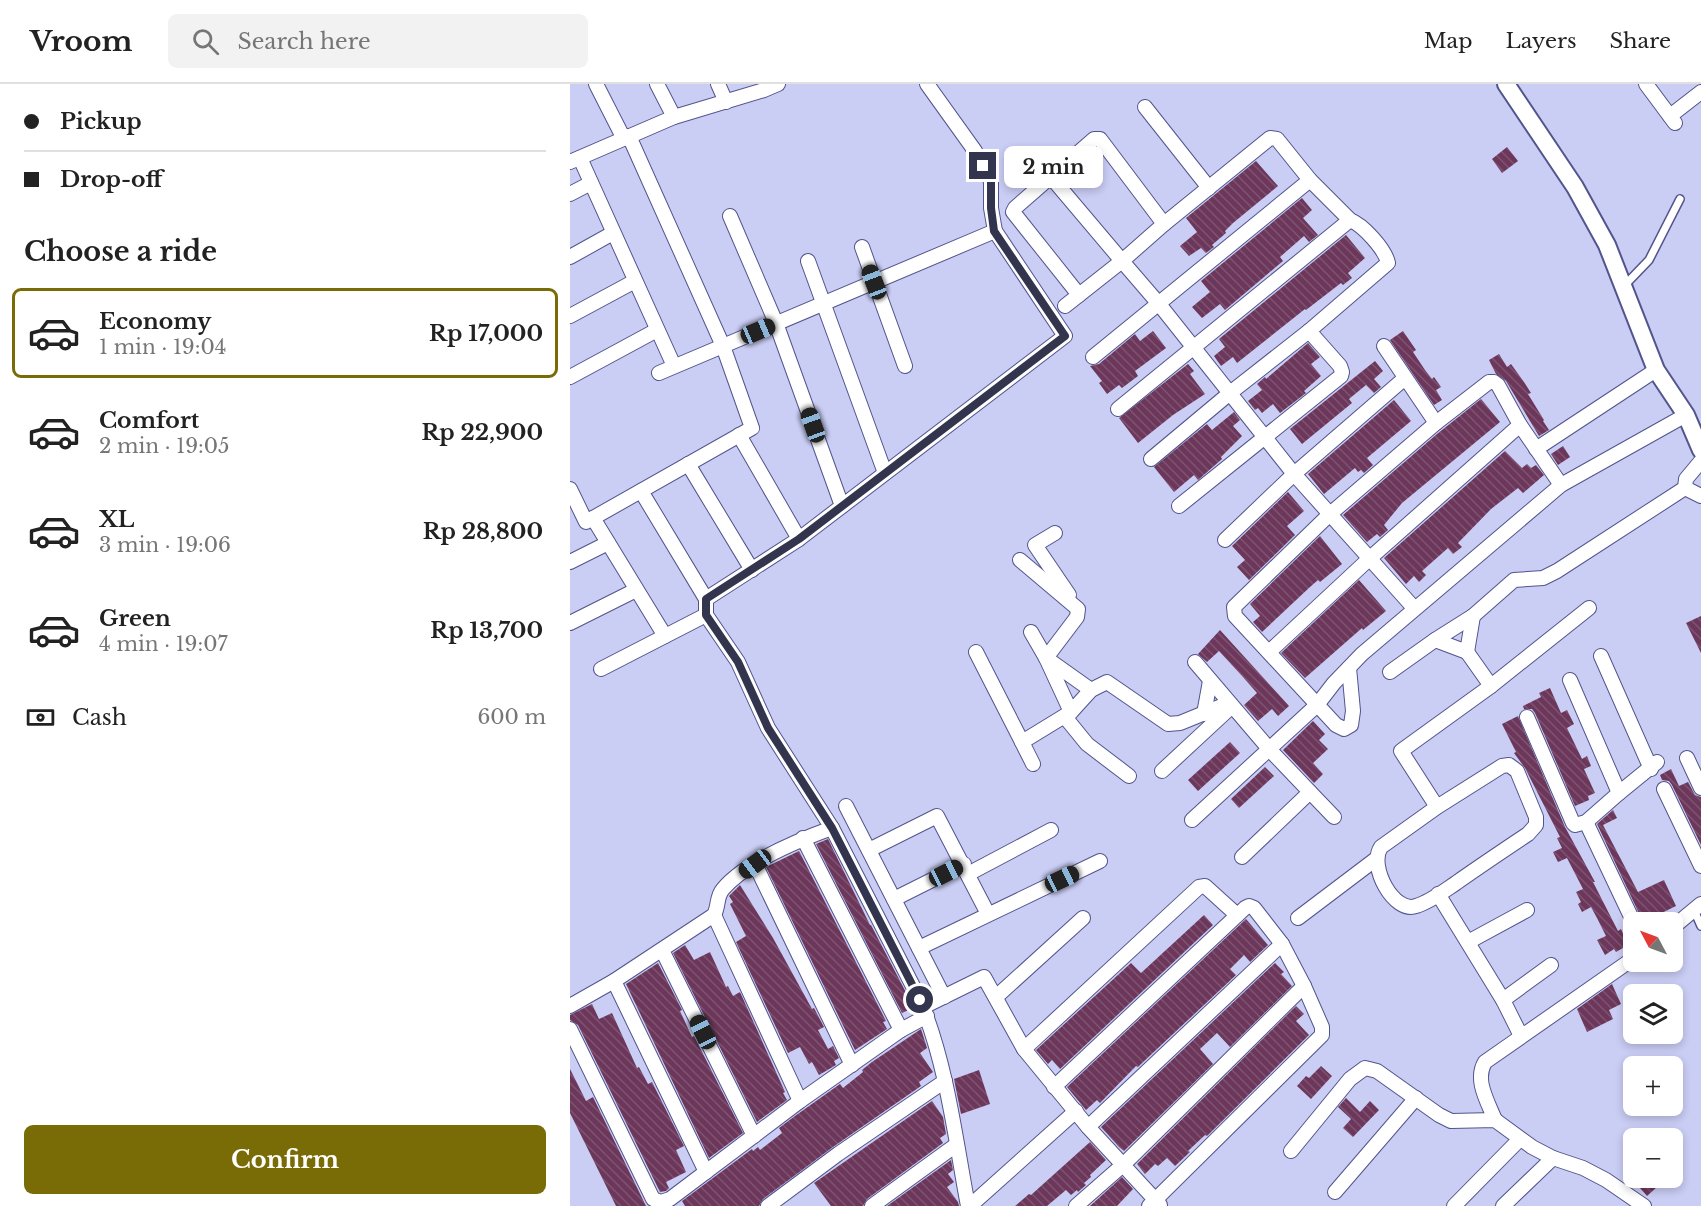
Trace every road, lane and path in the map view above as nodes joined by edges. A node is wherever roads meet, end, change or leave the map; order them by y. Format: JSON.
{"nodes":[{"id":1,"x":596,"y":84,"type":"edge"},
{"id":2,"x":657,"y":84,"type":"edge"},
{"id":3,"x":718,"y":84,"type":"edge"},
{"id":4,"x":778,"y":84,"type":"edge"},
{"id":5,"x":927,"y":84,"type":"edge"},
{"id":6,"x":1506,"y":84,"type":"edge"},
{"id":7,"x":1647,"y":84,"type":"edge"},
{"id":8,"x":1701,"y":92,"type":"edge"},
{"id":9,"x":726,"y":102,"type":"junction"},
{"id":10,"x":1145,"y":107,"type":"dead end"},
{"id":11,"x":674,"y":117,"type":"junction"},
{"id":12,"x":626,"y":137,"type":"junction"},
{"id":13,"x":573,"y":158,"type":"edge"},
{"id":14,"x":1051,"y":177,"type":"junction"},
{"id":15,"x":1310,"y":180,"type":"junction"},
{"id":16,"x":591,"y":183,"type":"junction"},
{"id":17,"x":1209,"y":188,"type":"junction"},
{"id":18,"x":570,"y":194,"type":"edge"},
{"id":19,"x":1680,"y":199,"type":"dead end"},
{"id":20,"x":730,"y":216,"type":"dead end"},
{"id":21,"x":1350,"y":220,"type":"junction"},
{"id":22,"x":1164,"y":224,"type":"junction"},
{"id":23,"x":994,"y":231,"type":"junction"},
{"id":24,"x":614,"y":233,"type":"junction"},
{"id":25,"x":861,"y":248,"type":"dead end"},
{"id":26,"x":570,"y":257,"type":"edge"},
{"id":27,"x":808,"y":261,"type":"dead end"},
{"id":28,"x":1122,"y":261,"type":"junction"},
{"id":29,"x":635,"y":281,"type":"junction"},
{"id":30,"x":874,"y":282,"type":"junction"},
{"id":31,"x":1623,"y":287,"type":"junction"},
{"id":32,"x":1078,"y":295,"type":"junction"},
{"id":33,"x":825,"y":303,"type":"junction"},
{"id":34,"x":1160,"y":304,"type":"junction"},
{"id":35,"x":1065,"y":306,"type":"dead end"},
{"id":36,"x":570,"y":316,"type":"edge"},
{"id":37,"x":776,"y":323,"type":"junction"},
{"id":38,"x":657,"y":330,"type":"junction"},
{"id":39,"x":1309,"y":331,"type":"junction"},
{"id":40,"x":723,"y":346,"type":"junction"},
{"id":41,"x":1384,"y":346,"type":"dead end"},
{"id":42,"x":1195,"y":348,"type":"junction"},
{"id":43,"x":1093,"y":357,"type":"dead end"},
{"id":44,"x":674,"y":366,"type":"junction"},
{"id":45,"x":905,"y":366,"type":"dead end"},
{"id":46,"x":1656,"y":370,"type":"junction"},
{"id":47,"x":659,"y":373,"type":"dead end"},
{"id":48,"x":570,"y":377,"type":"edge"},
{"id":49,"x":1406,"y":378,"type":"junction"},
{"id":50,"x":1230,"y":393,"type":"junction"},
{"id":51,"x":1118,"y":410,"type":"dead end"},
{"id":52,"x":1686,"y":415,"type":"junction"},
{"id":53,"x":1436,"y":423,"type":"junction"},
{"id":54,"x":1520,"y":425,"type":"junction"},
{"id":55,"x":739,"y":435,"type":"junction"},
{"id":56,"x":1269,"y":441,"type":"junction"},
{"id":57,"x":1536,"y":449,"type":"junction"},
{"id":58,"x":1701,"y":450,"type":"edge"},
{"id":59,"x":1151,"y":459,"type":"dead end"},
{"id":60,"x":1701,"y":461,"type":"edge"},
{"id":61,"x":688,"y":464,"type":"junction"},
{"id":62,"x":885,"y":473,"type":"junction"},
{"id":63,"x":1294,"y":474,"type":"junction"},
{"id":64,"x":1561,"y":485,"type":"junction"},
{"id":65,"x":1685,"y":488,"type":"junction"},
{"id":66,"x":641,"y":491,"type":"junction"},
{"id":67,"x":1701,"y":496,"type":"edge"},
{"id":68,"x":572,"y":497,"type":"edge"},
{"id":69,"x":842,"y":506,"type":"junction"},
{"id":70,"x":1179,"y":506,"type":"dead end"},
{"id":71,"x":1330,"y":514,"type":"junction"},
{"id":72,"x":593,"y":518,"type":"junction"},
{"id":73,"x":1055,"y":533,"type":"dead end"},
{"id":74,"x":799,"y":539,"type":"junction"},
{"id":75,"x":1225,"y":540,"type":"dead end"},
{"id":76,"x":608,"y":543,"type":"junction"},
{"id":77,"x":1369,"y":559,"type":"junction"},
{"id":78,"x":1020,"y":560,"type":"dead end"},
{"id":79,"x":570,"y":562,"type":"edge"},
{"id":80,"x":752,"y":570,"type":"junction"},
{"id":81,"x":636,"y":590,"type":"junction"},
{"id":82,"x":706,"y":599,"type":"junction"},
{"id":83,"x":1414,"y":608,"type":"junction"},
{"id":84,"x":1589,"y":608,"type":"dead end"},
{"id":85,"x":1078,"y":609,"type":"junction"},
{"id":86,"x":706,"y":615,"type":"junction"},
{"id":87,"x":1473,"y":616,"type":"junction"},
{"id":88,"x":570,"y":623,"type":"edge"},
{"id":89,"x":1031,"y":632,"type":"dead end"},
{"id":90,"x":664,"y":636,"type":"junction"},
{"id":91,"x":1435,"y":640,"type":"junction"},
{"id":92,"x":976,"y":652,"type":"dead end"},
{"id":93,"x":1269,"y":652,"type":"junction"},
{"id":94,"x":1467,"y":652,"type":"junction"},
{"id":95,"x":1601,"y":656,"type":"dead end"},
{"id":96,"x":1046,"y":658,"type":"junction"},
{"id":97,"x":1195,"y":662,"type":"dead end"},
{"id":98,"x":1348,"y":668,"type":"junction"},
{"id":99,"x":601,"y":669,"type":"dead end"},
{"id":100,"x":1390,"y":672,"type":"dead end"},
{"id":101,"x":1570,"y":680,"type":"dead end"},
{"id":102,"x":1210,"y":681,"type":"junction"},
{"id":103,"x":1491,"y":686,"type":"junction"},
{"id":104,"x":1091,"y":690,"type":"junction"},
{"id":105,"x":1231,"y":704,"type":"junction"},
{"id":106,"x":1317,"y":705,"type":"junction"},
{"id":107,"x":1068,"y":715,"type":"junction"},
{"id":108,"x":1527,"y":717,"type":"dead end"},
{"id":109,"x":1192,"y":719,"type":"junction"},
{"id":110,"x":1022,"y":742,"type":"junction"},
{"id":111,"x":1270,"y":750,"type":"junction"},
{"id":112,"x":1688,"y":758,"type":"dead end"},
{"id":113,"x":1033,"y":764,"type":"dead end"},
{"id":114,"x":1162,"y":771,"type":"dead end"},
{"id":115,"x":1130,"y":776,"type":"dead end"},
{"id":116,"x":1701,"y":788,"type":"edge"},
{"id":117,"x":1664,"y":789,"type":"dead end"},
{"id":118,"x":1310,"y":792,"type":"junction"},
{"id":119,"x":1619,"y":793,"type":"junction"},
{"id":120,"x":846,"y":807,"type":"dead end"},
{"id":121,"x":1437,"y":807,"type":"junction"},
{"id":122,"x":1334,"y":817,"type":"dead end"},
{"id":123,"x":1192,"y":820,"type":"dead end"},
{"id":124,"x":1586,"y":822,"type":"junction"},
{"id":125,"x":832,"y":828,"type":"junction"},
{"id":126,"x":1051,"y":830,"type":"dead end"},
{"id":127,"x":803,"y":838,"type":"junction"},
{"id":128,"x":869,"y":850,"type":"junction"},
{"id":129,"x":1242,"y":857,"type":"dead end"},
{"id":130,"x":1376,"y":859,"type":"junction"},
{"id":131,"x":1100,"y":861,"type":"dead end"},
{"id":132,"x":755,"y":864,"type":"junction"},
{"id":133,"x":1701,"y":866,"type":"edge"},
{"id":134,"x":966,"y":869,"type":"junction"},
{"id":135,"x":1438,"y":894,"type":"junction"},
{"id":136,"x":894,"y":899,"type":"junction"},
{"id":137,"x":1697,"y":907,"type":"edge"},
{"id":138,"x":1527,"y":909,"type":"dead end"},
{"id":139,"x":1629,"y":912,"type":"edge"},
{"id":140,"x":714,"y":915,"type":"junction"},
{"id":141,"x":988,"y":915,"type":"junction"},
{"id":142,"x":1237,"y":915,"type":"junction"},
{"id":143,"x":1083,"y":918,"type":"dead end"},
{"id":144,"x":1298,"y":918,"type":"dead end"},
{"id":145,"x":1683,"y":919,"type":"edge"},
{"id":146,"x":1701,"y":926,"type":"edge"},
{"id":147,"x":1468,"y":942,"type":"junction"},
{"id":148,"x":1282,"y":944,"type":"junction"},
{"id":149,"x":919,"y":948,"type":"junction"},
{"id":150,"x":662,"y":950,"type":"junction"},
{"id":151,"x":1551,"y":965,"type":"dead end"},
{"id":152,"x":1623,"y":966,"type":"edge"},
{"id":153,"x":614,"y":981,"type":"junction"},
{"id":154,"x":1304,"y":986,"type":"junction"},
{"id":155,"x":944,"y":997,"type":"junction"},
{"id":156,"x":996,"y":997,"type":"junction"},
{"id":157,"x":1503,"y":1000,"type":"junction"},
{"id":158,"x":570,"y":1006,"type":"edge"},
{"id":159,"x":925,"y":1011,"type":"junction"},
{"id":160,"x":570,"y":1029,"type":"edge"},
{"id":161,"x":901,"y":1030,"type":"junction"},
{"id":162,"x":1521,"y":1036,"type":"junction"},
{"id":163,"x":1024,"y":1049,"type":"junction"},
{"id":164,"x":852,"y":1065,"type":"junction"},
{"id":165,"x":945,"y":1080,"type":"junction"},
{"id":166,"x":1054,"y":1088,"type":"junction"},
{"id":167,"x":1416,"y":1098,"type":"junction"},
{"id":168,"x":800,"y":1101,"type":"junction"},
{"id":169,"x":1076,"y":1111,"type":"junction"},
{"id":170,"x":1495,"y":1120,"type":"junction"},
{"id":171,"x":1088,"y":1127,"type":"junction"},
{"id":172,"x":753,"y":1136,"type":"junction"},
{"id":173,"x":1520,"y":1139,"type":"junction"},
{"id":174,"x":956,"y":1145,"type":"junction"},
{"id":175,"x":1291,"y":1151,"type":"dead end"},
{"id":176,"x":1552,"y":1158,"type":"junction"},
{"id":177,"x":1124,"y":1164,"type":"junction"},
{"id":178,"x":706,"y":1172,"type":"junction"},
{"id":179,"x":1335,"y":1192,"type":"dead end"},
{"id":180,"x":1627,"y":1201,"type":"edge"},
{"id":181,"x":672,"y":1202,"type":"edge"},
{"id":182,"x":1155,"y":1204,"type":"edge"},
{"id":183,"x":768,"y":1206,"type":"edge"},
{"id":184,"x":872,"y":1206,"type":"edge"},
{"id":185,"x":969,"y":1206,"type":"edge"},
{"id":186,"x":1076,"y":1206,"type":"edge"},
{"id":187,"x":1454,"y":1206,"type":"edge"},
{"id":188,"x":1503,"y":1206,"type":"edge"},
{"id":189,"x":1644,"y":1206,"type":"edge"}],
"edges":[{"from":1,"to":12,"type":"street"},
{"from":2,"to":11,"type":"street"},
{"from":3,"to":9,"type":"street"},
{"from":4,"to":9,"type":"street"},
{"from":5,"to":23,"type":"street"},
{"from":6,"to":31,"type":"street"},
{"from":7,"to":8,"type":"street"},
{"from":9,"to":11,"type":"street"},
{"from":10,"to":17,"type":"street"},
{"from":11,"to":12,"type":"street"},
{"from":12,"to":13,"type":"street"},
{"from":12,"to":40,"type":"street"},
{"from":13,"to":16,"type":"street"},
{"from":14,"to":22,"type":"street"},
{"from":14,"to":28,"type":"street"},
{"from":14,"to":32,"type":"street"},
{"from":15,"to":17,"type":"street"},
{"from":15,"to":21,"type":"street"},
{"from":15,"to":34,"type":"street"},
{"from":16,"to":18,"type":"street"},
{"from":16,"to":24,"type":"street"},
{"from":17,"to":22,"type":"street"},
{"from":19,"to":31,"type":"lane"},
{"from":20,"to":37,"type":"street"},
{"from":21,"to":39,"type":"street"},
{"from":21,"to":42,"type":"street"},
{"from":22,"to":28,"type":"street"},
{"from":23,"to":30,"type":"street"},
{"from":23,"to":62,"type":"street"},
{"from":24,"to":26,"type":"street"},
{"from":24,"to":29,"type":"street"},
{"from":25,"to":30,"type":"street"},
{"from":27,"to":33,"type":"street"},
{"from":28,"to":32,"type":"street"},
{"from":28,"to":34,"type":"street"},
{"from":29,"to":36,"type":"street"},
{"from":29,"to":38,"type":"street"},
{"from":30,"to":33,"type":"street"},
{"from":30,"to":45,"type":"street"},
{"from":31,"to":46,"type":"street"},
{"from":32,"to":35,"type":"street"},
{"from":33,"to":37,"type":"street"},
{"from":33,"to":62,"type":"street"},
{"from":34,"to":42,"type":"street"},
{"from":34,"to":43,"type":"street"},
{"from":37,"to":40,"type":"street"},
{"from":37,"to":69,"type":"street"},
{"from":38,"to":44,"type":"street"},
{"from":38,"to":48,"type":"street"},
{"from":39,"to":50,"type":"street"},
{"from":39,"to":56,"type":"street"},
{"from":40,"to":44,"type":"street"},
{"from":40,"to":55,"type":"street"},
{"from":41,"to":49,"type":"street"},
{"from":42,"to":50,"type":"street"},
{"from":42,"to":51,"type":"street"},
{"from":44,"to":47,"type":"street"},
{"from":46,"to":52,"type":"street"},
{"from":46,"to":57,"type":"street"},
{"from":49,"to":53,"type":"street"},
{"from":49,"to":63,"type":"street"},
{"from":50,"to":56,"type":"street"},
{"from":50,"to":59,"type":"street"},
{"from":52,"to":58,"type":"street"},
{"from":52,"to":64,"type":"street"},
{"from":53,"to":54,"type":"street"},
{"from":53,"to":71,"type":"street"},
{"from":54,"to":57,"type":"street"},
{"from":54,"to":77,"type":"street"},
{"from":55,"to":61,"type":"street"},
{"from":55,"to":74,"type":"street"},
{"from":56,"to":63,"type":"street"},
{"from":56,"to":70,"type":"street"},
{"from":57,"to":64,"type":"street"},
{"from":60,"to":65,"type":"street"},
{"from":61,"to":66,"type":"street"},
{"from":61,"to":80,"type":"street"},
{"from":62,"to":69,"type":"street"},
{"from":63,"to":71,"type":"street"},
{"from":63,"to":75,"type":"street"},
{"from":64,"to":83,"type":"street"},
{"from":65,"to":67,"type":"street"},
{"from":65,"to":87,"type":"street"},
{"from":66,"to":72,"type":"street"},
{"from":66,"to":82,"type":"street"},
{"from":68,"to":72,"type":"street"},
{"from":69,"to":74,"type":"street"},
{"from":71,"to":77,"type":"street"},
{"from":71,"to":93,"type":"street"},
{"from":72,"to":76,"type":"street"},
{"from":73,"to":85,"type":"street"},
{"from":74,"to":80,"type":"street"},
{"from":76,"to":79,"type":"street"},
{"from":76,"to":81,"type":"street"},
{"from":77,"to":83,"type":"street"},
{"from":77,"to":93,"type":"street"},
{"from":78,"to":85,"type":"street"},
{"from":80,"to":82,"type":"street"},
{"from":81,"to":88,"type":"street"},
{"from":81,"to":90,"type":"street"},
{"from":82,"to":86,"type":"street"},
{"from":83,"to":98,"type":"street"},
{"from":84,"to":103,"type":"street"},
{"from":85,"to":96,"type":"street"},
{"from":86,"to":90,"type":"street"},
{"from":86,"to":125,"type":"street"},
{"from":87,"to":91,"type":"street"},
{"from":87,"to":94,"type":"street"},
{"from":89,"to":96,"type":"street"},
{"from":90,"to":99,"type":"street"},
{"from":91,"to":94,"type":"street"},
{"from":91,"to":100,"type":"street"},
{"from":92,"to":110,"type":"street"},
{"from":93,"to":106,"type":"street"},
{"from":94,"to":103,"type":"street"},
{"from":95,"to":119,"type":"street"},
{"from":96,"to":104,"type":"street"},
{"from":96,"to":107,"type":"street"},
{"from":97,"to":102,"type":"street"},
{"from":98,"to":106,"type":"street"},
{"from":98,"to":106,"type":"street"},
{"from":101,"to":119,"type":"street"},
{"from":102,"to":105,"type":"street"},
{"from":102,"to":109,"type":"street"},
{"from":103,"to":121,"type":"street"},
{"from":104,"to":107,"type":"street"},
{"from":104,"to":109,"type":"street"},
{"from":105,"to":109,"type":"street"},
{"from":105,"to":111,"type":"street"},
{"from":105,"to":114,"type":"street"},
{"from":106,"to":111,"type":"street"},
{"from":107,"to":110,"type":"street"},
{"from":107,"to":115,"type":"street"},
{"from":108,"to":124,"type":"street"},
{"from":110,"to":113,"type":"street"},
{"from":111,"to":118,"type":"street"},
{"from":111,"to":123,"type":"street"},
{"from":112,"to":116,"type":"street"},
{"from":117,"to":133,"type":"street"},
{"from":118,"to":122,"type":"street"},
{"from":118,"to":129,"type":"street"},
{"from":119,"to":124,"type":"street"},
{"from":120,"to":128,"type":"street"},
{"from":121,"to":130,"type":"street"},
{"from":121,"to":135,"type":"street"},
{"from":124,"to":139,"type":"street"},
{"from":125,"to":127,"type":"street"},
{"from":125,"to":159,"type":"street"},
{"from":126,"to":134,"type":"street"},
{"from":127,"to":132,"type":"street"},
{"from":127,"to":161,"type":"street"},
{"from":128,"to":134,"type":"street"},
{"from":128,"to":136,"type":"street"},
{"from":130,"to":135,"type":"street"},
{"from":130,"to":144,"type":"street"},
{"from":131,"to":141,"type":"street"},
{"from":132,"to":140,"type":"street"},
{"from":132,"to":164,"type":"street"},
{"from":134,"to":136,"type":"street"},
{"from":134,"to":141,"type":"street"},
{"from":135,"to":147,"type":"street"},
{"from":136,"to":149,"type":"street"},
{"from":137,"to":145,"type":"street"},
{"from":137,"to":146,"type":"lane"},
{"from":138,"to":147,"type":"street"},
{"from":140,"to":150,"type":"street"},
{"from":140,"to":168,"type":"street"},
{"from":141,"to":149,"type":"street"},
{"from":142,"to":148,"type":"street"},
{"from":142,"to":163,"type":"street"},
{"from":142,"to":166,"type":"street"},
{"from":143,"to":156,"type":"street"},
{"from":147,"to":157,"type":"street"},
{"from":148,"to":154,"type":"street"},
{"from":148,"to":171,"type":"street"},
{"from":149,"to":155,"type":"street"},
{"from":150,"to":153,"type":"street"},
{"from":150,"to":172,"type":"street"},
{"from":151,"to":157,"type":"street"},
{"from":152,"to":162,"type":"street"},
{"from":153,"to":158,"type":"street"},
{"from":153,"to":178,"type":"street"},
{"from":154,"to":177,"type":"street"},
{"from":154,"to":182,"type":"street"},
{"from":155,"to":156,"type":"street"},
{"from":155,"to":159,"type":"street"},
{"from":156,"to":163,"type":"street"},
{"from":157,"to":162,"type":"street"},
{"from":159,"to":161,"type":"street"},
{"from":159,"to":165,"type":"street"},
{"from":160,"to":181,"type":"street"},
{"from":161,"to":164,"type":"street"},
{"from":162,"to":170,"type":"street"},
{"from":163,"to":166,"type":"street"},
{"from":164,"to":168,"type":"street"},
{"from":165,"to":174,"type":"street"},
{"from":165,"to":183,"type":"street"},
{"from":166,"to":169,"type":"street"},
{"from":167,"to":170,"type":"street"},
{"from":167,"to":175,"type":"street"},
{"from":167,"to":179,"type":"street"},
{"from":168,"to":172,"type":"street"},
{"from":169,"to":171,"type":"street"},
{"from":169,"to":185,"type":"street"},
{"from":170,"to":173,"type":"street"},
{"from":171,"to":177,"type":"street"},
{"from":172,"to":178,"type":"street"},
{"from":173,"to":176,"type":"street"},
{"from":173,"to":187,"type":"street"},
{"from":174,"to":184,"type":"street"},
{"from":174,"to":185,"type":"street"},
{"from":176,"to":180,"type":"street"},
{"from":176,"to":188,"type":"street"},
{"from":177,"to":182,"type":"street"},
{"from":177,"to":186,"type":"street"},
{"from":178,"to":181,"type":"street"},
{"from":180,"to":189,"type":"street"}]}
